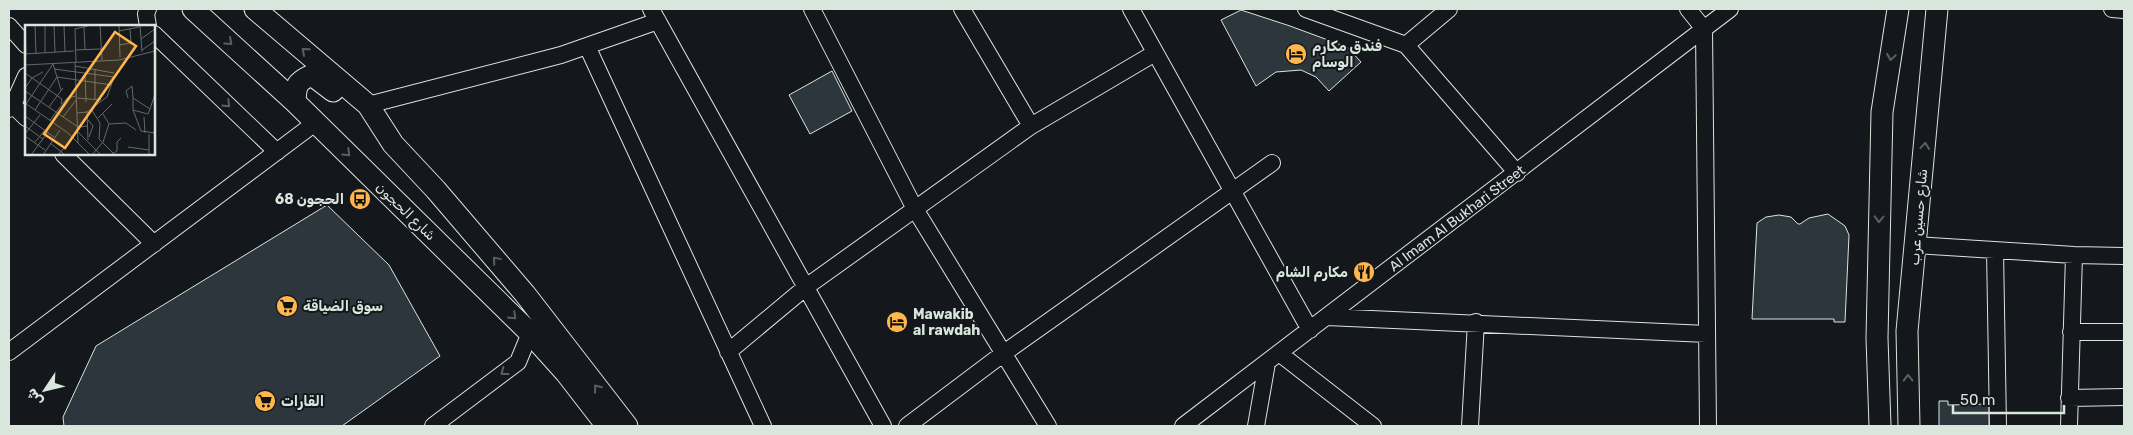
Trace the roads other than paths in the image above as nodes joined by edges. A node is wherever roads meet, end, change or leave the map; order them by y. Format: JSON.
{"nodes":[{"id":1,"x":148,"y":9,"type":"edge"},
{"id":2,"x":193,"y":9,"type":"edge"},
{"id":3,"x":255,"y":9,"type":"edge"},
{"id":4,"x":812,"y":9,"type":"edge"},
{"id":5,"x":962,"y":9,"type":"edge"},
{"id":6,"x":1131,"y":9,"type":"edge"},
{"id":7,"x":1306,"y":9,"type":"edge"},
{"id":8,"x":1448,"y":9,"type":"edge"},
{"id":9,"x":1688,"y":9,"type":"edge"},
{"id":10,"x":1730,"y":9,"type":"edge"},
{"id":11,"x":1898,"y":9,"type":"edge"},
{"id":12,"x":1937,"y":9,"type":"edge"},
{"id":13,"x":2112,"y":9,"type":"edge"},
{"id":14,"x":2124,"y":10,"type":"edge"},
{"id":15,"x":1328,"y":12,"type":"edge"},
{"id":16,"x":654,"y":15,"type":"edge"},
{"id":17,"x":148,"y":25,"type":"edge"},
{"id":18,"x":9,"y":26,"type":"edge"},
{"id":19,"x":1704,"y":29,"type":"junction"},
{"id":20,"x":155,"y":35,"type":"edge"},
{"id":21,"x":25,"y":44,"type":"edge"},
{"id":22,"x":1406,"y":44,"type":"junction"},
{"id":23,"x":587,"y":46,"type":"junction"},
{"id":24,"x":1155,"y":53,"type":"junction"},
{"id":25,"x":25,"y":78,"type":"edge"},
{"id":26,"x":295,"y":102,"type":"junction"},
{"id":27,"x":10,"y":105,"type":"edge"},
{"id":28,"x":368,"y":105,"type":"junction"},
{"id":29,"x":25,"y":117,"type":"edge"},
{"id":30,"x":315,"y":123,"type":"junction"},
{"id":31,"x":1031,"y":126,"type":"junction"},
{"id":32,"x":393,"y":144,"type":"junction"},
{"id":33,"x":277,"y":152,"type":"junction"},
{"id":34,"x":64,"y":155,"type":"edge"},
{"id":35,"x":1272,"y":163,"type":"dead end"},
{"id":36,"x":1517,"y":173,"type":"junction"},
{"id":37,"x":1233,"y":190,"type":"junction"},
{"id":38,"x":915,"y":209,"type":"junction"},
{"id":39,"x":154,"y":244,"type":"junction"},
{"id":40,"x":1915,"y":245,"type":"junction"},
{"id":41,"x":1995,"y":250,"type":"junction"},
{"id":42,"x":2074,"y":255,"type":"junction"},
{"id":43,"x":2124,"y":256,"type":"edge"},
{"id":44,"x":806,"y":287,"type":"junction"},
{"id":45,"x":1327,"y":317,"type":"junction"},
{"id":46,"x":1476,"y":322,"type":"junction"},
{"id":47,"x":1310,"y":330,"type":"junction"},
{"id":48,"x":2071,"y":332,"type":"junction"},
{"id":49,"x":2124,"y":332,"type":"edge"},
{"id":50,"x":530,"y":333,"type":"junction"},
{"id":51,"x":1707,"y":334,"type":"junction"},
{"id":52,"x":9,"y":352,"type":"edge"},
{"id":53,"x":728,"y":352,"type":"junction"},
{"id":54,"x":1004,"y":353,"type":"junction"},
{"id":55,"x":1273,"y":358,"type":"junction"},
{"id":56,"x":2124,"y":397,"type":"edge"},
{"id":57,"x":2069,"y":398,"type":"junction"},
{"id":58,"x":433,"y":426,"type":"edge"},
{"id":59,"x":605,"y":426,"type":"edge"},
{"id":60,"x":627,"y":426,"type":"edge"},
{"id":61,"x":762,"y":426,"type":"edge"},
{"id":62,"x":884,"y":426,"type":"edge"},
{"id":63,"x":907,"y":426,"type":"edge"},
{"id":64,"x":1048,"y":426,"type":"edge"},
{"id":65,"x":1183,"y":426,"type":"edge"},
{"id":66,"x":1256,"y":426,"type":"edge"},
{"id":67,"x":1373,"y":426,"type":"edge"},
{"id":68,"x":1470,"y":426,"type":"edge"},
{"id":69,"x":1708,"y":426,"type":"edge"},
{"id":70,"x":1880,"y":426,"type":"edge"},
{"id":71,"x":1909,"y":426,"type":"edge"},
{"id":72,"x":1998,"y":426,"type":"edge"},
{"id":73,"x":2069,"y":426,"type":"edge"}],
"edges":[{"from":1,"to":17,"type":"street"},
{"from":2,"to":26,"type":"main road","name":"شارع الحجون","one_way":true},
{"from":28,"to":3,"type":"main road","one_way":true},
{"from":4,"to":38,"type":"street"},
{"from":5,"to":31,"type":"street"},
{"from":6,"to":24,"type":"street"},
{"from":7,"to":15,"type":"street"},
{"from":8,"to":22,"type":"street"},
{"from":9,"to":19,"type":"street"},
{"from":10,"to":19,"type":"street","name":"Al Imam Al Bukhari Street"},
{"from":11,"to":70,"type":"main road","one_way":true},
{"from":40,"to":12,"type":"main road","name":"شارع حسين عرب","one_way":true},
{"from":13,"to":14,"type":"street"},
{"from":15,"to":22,"type":"street"},
{"from":16,"to":23,"type":"street"},
{"from":16,"to":44,"type":"street"},
{"from":18,"to":21,"type":"street"},
{"from":19,"to":36,"type":"street","name":"Al Imam Al Bukhari Street"},
{"from":19,"to":51,"type":"street"},
{"from":20,"to":33,"type":"street","one_way":true},
{"from":22,"to":36,"type":"street"},
{"from":23,"to":28,"type":"street"},
{"from":23,"to":53,"type":"street"},
{"from":24,"to":31,"type":"street"},
{"from":24,"to":37,"type":"street"},
{"from":25,"to":27,"type":"street"},
{"from":26,"to":30,"type":"main road","name":"شارع الحجون"},
{"from":26,"to":32,"type":"main road"},
{"from":27,"to":29,"type":"street"},
{"from":28,"to":32,"type":"main road"},
{"from":30,"to":33,"type":"street"},
{"from":30,"to":50,"type":"main road","name":"شارع الحجون","one_way":true},
{"from":31,"to":38,"type":"street"},
{"from":60,"to":32,"type":"main road","one_way":true},
{"from":33,"to":39,"type":"street"},
{"from":34,"to":39,"type":"street"},
{"from":35,"to":37,"type":"street"},
{"from":36,"to":45,"type":"street","name":"Al Imam Al Bukhari Street"},
{"from":37,"to":47,"type":"street"},
{"from":37,"to":54,"type":"street"},
{"from":38,"to":44,"type":"street"},
{"from":38,"to":54,"type":"street"},
{"from":39,"to":52,"type":"street"},
{"from":40,"to":41,"type":"street"},
{"from":71,"to":40,"type":"main road","name":"شارع حسين عرب","one_way":true},
{"from":41,"to":42,"type":"street"},
{"from":41,"to":72,"type":"street"},
{"from":42,"to":43,"type":"street"},
{"from":42,"to":48,"type":"street"},
{"from":44,"to":53,"type":"street"},
{"from":44,"to":62,"type":"street"},
{"from":45,"to":46,"type":"street"},
{"from":45,"to":47,"type":"street","name":"Al Imam Al Bukhari Street"},
{"from":46,"to":51,"type":"street"},
{"from":46,"to":68,"type":"street"},
{"from":47,"to":55,"type":"street","name":"Al Imam Al Bukhari Street"},
{"from":48,"to":49,"type":"street"},
{"from":48,"to":57,"type":"street"},
{"from":50,"to":58,"type":"street","one_way":true},
{"from":50,"to":59,"type":"main road","name":"شارع الحجون"},
{"from":51,"to":69,"type":"street"},
{"from":53,"to":61,"type":"street"},
{"from":54,"to":63,"type":"street"},
{"from":54,"to":64,"type":"street"},
{"from":55,"to":65,"type":"street","name":"Al Imam Al Bukhari Street"},
{"from":55,"to":66,"type":"street"},
{"from":55,"to":67,"type":"street"},
{"from":56,"to":57,"type":"street"},
{"from":57,"to":73,"type":"street"}]}
